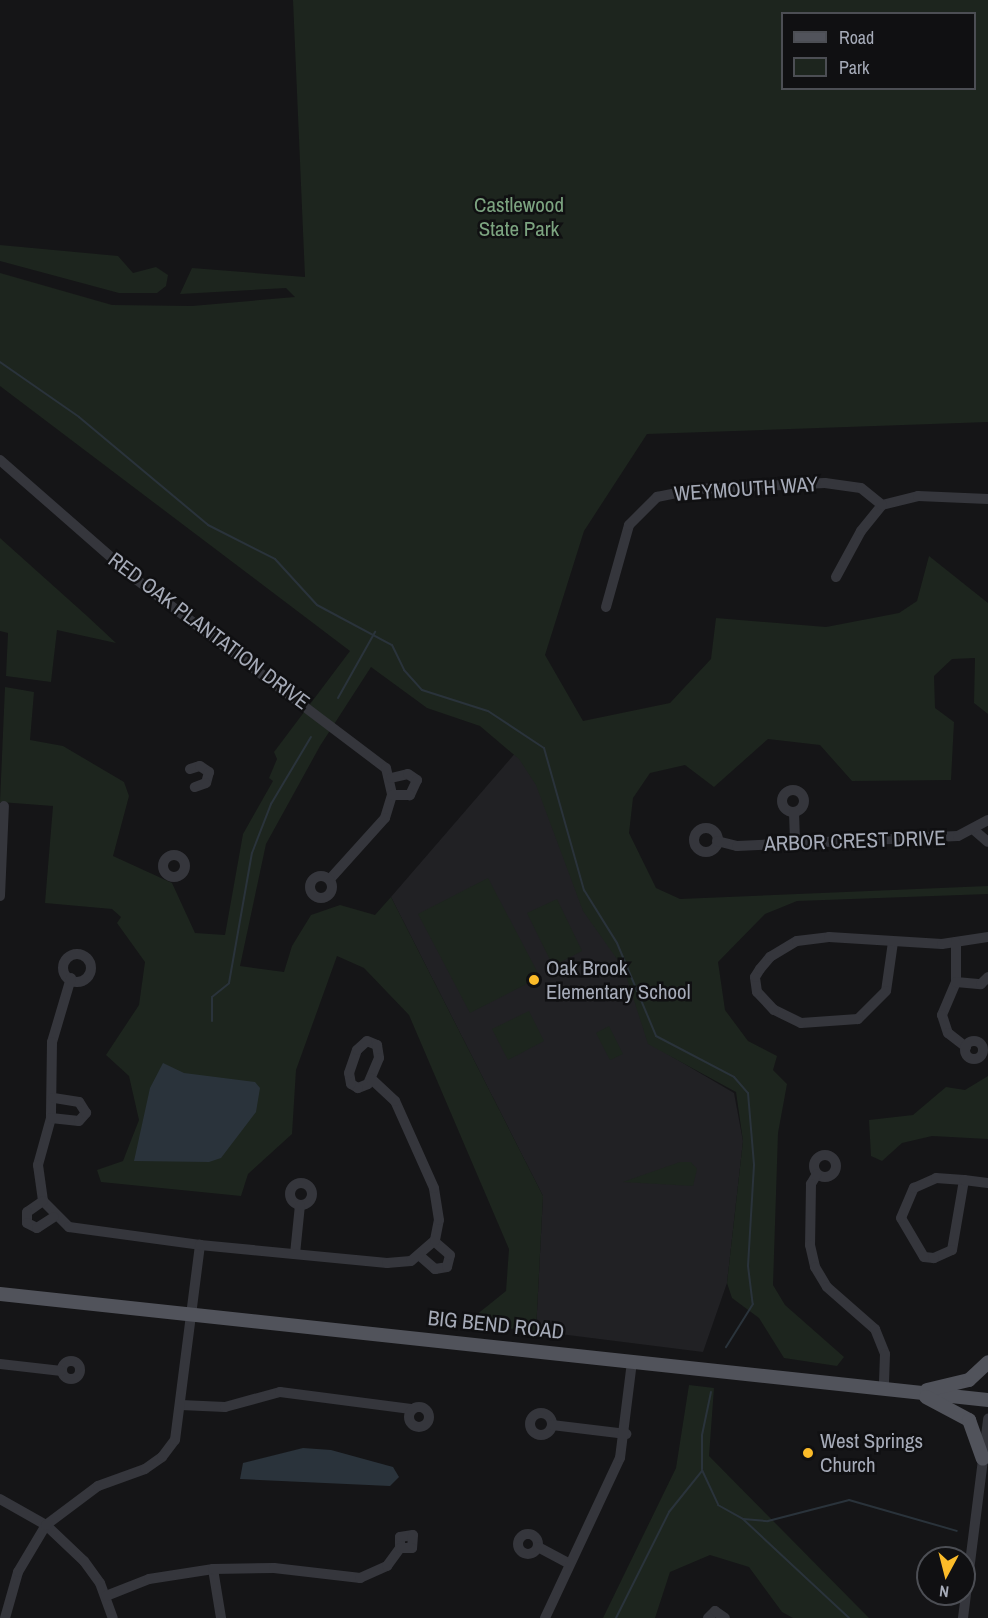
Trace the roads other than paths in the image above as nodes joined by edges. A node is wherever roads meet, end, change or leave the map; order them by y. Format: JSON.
{"nodes":[{"id":1,"x":0,"y":460,"type":"edge"},
{"id":2,"x":988,"y":499,"type":"edge"},
{"id":3,"x":882,"y":505,"type":"junction"},
{"id":4,"x":836,"y":577,"type":"dead end"},
{"id":5,"x":606,"y":607,"type":"dead end"},
{"id":6,"x":190,"y":769,"type":"dead end"},
{"id":7,"x":391,"y":778,"type":"junction"},
{"id":8,"x":195,"y":787,"type":"dead end"},
{"id":9,"x":392,"y":795,"type":"junction"},
{"id":10,"x":4,"y":806,"type":"dead end"},
{"id":11,"x":794,"y":812,"type":"dead end"},
{"id":12,"x":988,"y":820,"type":"edge"},
{"id":13,"x":974,"y":830,"type":"junction"},
{"id":14,"x":717,"y":841,"type":"dead end"},
{"id":15,"x":988,"y":842,"type":"edge"},
{"id":16,"x":795,"y":844,"type":"junction"},
{"id":17,"x":330,"y":879,"type":"dead end"},
{"id":18,"x":0,"y":896,"type":"edge"},
{"id":19,"x":988,"y":937,"type":"edge"},
{"id":20,"x":893,"y":942,"type":"junction"},
{"id":21,"x":956,"y":942,"type":"junction"},
{"id":22,"x":988,"y":977,"type":"edge"},
{"id":23,"x":71,"y":978,"type":"dead end"},
{"id":24,"x":956,"y":982,"type":"junction"},
{"id":25,"x":966,"y":1047,"type":"dead end"},
{"id":26,"x":371,"y":1079,"type":"dead end"},
{"id":27,"x":53,"y":1098,"type":"junction"},
{"id":28,"x":51,"y":1118,"type":"junction"},
{"id":29,"x":817,"y":1174,"type":"dead end"},
{"id":30,"x":964,"y":1180,"type":"junction"},
{"id":31,"x":988,"y":1183,"type":"edge"},
{"id":32,"x":43,"y":1201,"type":"junction"},
{"id":33,"x":300,"y":1205,"type":"dead end"},
{"id":34,"x":54,"y":1217,"type":"junction"},
{"id":35,"x":434,"y":1242,"type":"junction"},
{"id":36,"x":200,"y":1245,"type":"junction"},
{"id":37,"x":295,"y":1254,"type":"junction"},
{"id":38,"x":420,"y":1256,"type":"junction"},
{"id":39,"x":0,"y":1294,"type":"edge"},
{"id":40,"x":192,"y":1314,"type":"junction"},
{"id":41,"x":632,"y":1361,"type":"junction"},
{"id":42,"x":988,"y":1362,"type":"edge"},
{"id":43,"x":0,"y":1364,"type":"edge"},
{"id":44,"x":62,"y":1371,"type":"dead end"},
{"id":45,"x":884,"y":1390,"type":"junction"},
{"id":46,"x":918,"y":1393,"type":"junction"},
{"id":47,"x":988,"y":1400,"type":"edge"},
{"id":48,"x":181,"y":1405,"type":"junction"},
{"id":49,"x":411,"y":1409,"type":"dead end"},
{"id":50,"x":988,"y":1419,"type":"edge"},
{"id":51,"x":552,"y":1425,"type":"dead end"},
{"id":52,"x":626,"y":1434,"type":"junction"},
{"id":53,"x":986,"y":1455,"type":"edge"},
{"id":54,"x":0,"y":1499,"type":"edge"},
{"id":55,"x":983,"y":1510,"type":"edge"},
{"id":56,"x":46,"y":1525,"type":"junction"},
{"id":57,"x":538,"y":1547,"type":"dead end"},
{"id":58,"x":400,"y":1548,"type":"dead end"},
{"id":59,"x":568,"y":1563,"type":"junction"},
{"id":60,"x":213,"y":1569,"type":"junction"},
{"id":61,"x":106,"y":1596,"type":"junction"},
{"id":62,"x":5,"y":1618,"type":"edge"},
{"id":63,"x":113,"y":1618,"type":"edge"},
{"id":64,"x":221,"y":1618,"type":"edge"},
{"id":65,"x":545,"y":1618,"type":"edge"},
{"id":66,"x":708,"y":1618,"type":"edge"},
{"id":67,"x":725,"y":1618,"type":"edge"},
{"id":68,"x":963,"y":1618,"type":"edge"}],
"edges":[{"from":1,"to":7,"type":"street","name":"RED OAK PLANTATION DRIVE"},
{"from":2,"to":3,"type":"street"},
{"from":3,"to":4,"type":"street"},
{"from":3,"to":5,"type":"street","name":"WEYMOUTH WAY"},
{"from":6,"to":8,"type":"street"},
{"from":7,"to":9,"type":"street"},
{"from":7,"to":9,"type":"street"},
{"from":9,"to":17,"type":"street"},
{"from":10,"to":18,"type":"street"},
{"from":11,"to":16,"type":"street"},
{"from":12,"to":13,"type":"street","name":"ARBOR CREST DRIVE"},
{"from":13,"to":15,"type":"street"},
{"from":13,"to":16,"type":"street","name":"ARBOR CREST DRIVE"},
{"from":14,"to":16,"type":"street","name":"ARBOR CREST DRIVE"},
{"from":19,"to":21,"type":"street"},
{"from":20,"to":20,"type":"street"},
{"from":20,"to":21,"type":"street"},
{"from":21,"to":24,"type":"street"},
{"from":22,"to":24,"type":"street"},
{"from":23,"to":27,"type":"street"},
{"from":24,"to":25,"type":"street"},
{"from":26,"to":35,"type":"street"},
{"from":27,"to":28,"type":"street"},
{"from":27,"to":28,"type":"street"},
{"from":28,"to":32,"type":"street"},
{"from":29,"to":45,"type":"street"},
{"from":30,"to":30,"type":"street"},
{"from":30,"to":31,"type":"street"},
{"from":32,"to":34,"type":"street"},
{"from":32,"to":34,"type":"street"},
{"from":33,"to":37,"type":"street"},
{"from":34,"to":36,"type":"street"},
{"from":35,"to":38,"type":"street"},
{"from":35,"to":38,"type":"street"},
{"from":36,"to":37,"type":"street"},
{"from":36,"to":40,"type":"street"},
{"from":37,"to":38,"type":"street"},
{"from":39,"to":40,"type":"main road","name":"BIG BEND ROAD"},
{"from":40,"to":41,"type":"main road","name":"BIG BEND ROAD"},
{"from":40,"to":48,"type":"street"},
{"from":41,"to":45,"type":"main road","name":"BIG BEND ROAD"},
{"from":41,"to":52,"type":"street"},
{"from":42,"to":46,"type":"main road"},
{"from":43,"to":44,"type":"street"},
{"from":45,"to":46,"type":"main road","name":"BIG BEND ROAD"},
{"from":46,"to":47,"type":"main road","name":"BIG BEND ROAD"},
{"from":46,"to":53,"type":"main road"},
{"from":48,"to":49,"type":"street"},
{"from":48,"to":56,"type":"street"},
{"from":50,"to":53,"type":"street"},
{"from":51,"to":52,"type":"street"},
{"from":52,"to":59,"type":"street"},
{"from":53,"to":55,"type":"street"},
{"from":54,"to":56,"type":"street"},
{"from":55,"to":68,"type":"street"},
{"from":56,"to":61,"type":"street"},
{"from":56,"to":62,"type":"street"},
{"from":57,"to":59,"type":"street"},
{"from":58,"to":60,"type":"street"},
{"from":59,"to":65,"type":"street"},
{"from":60,"to":61,"type":"street"},
{"from":60,"to":64,"type":"street"},
{"from":61,"to":63,"type":"street"},
{"from":66,"to":67,"type":"street"}]}
